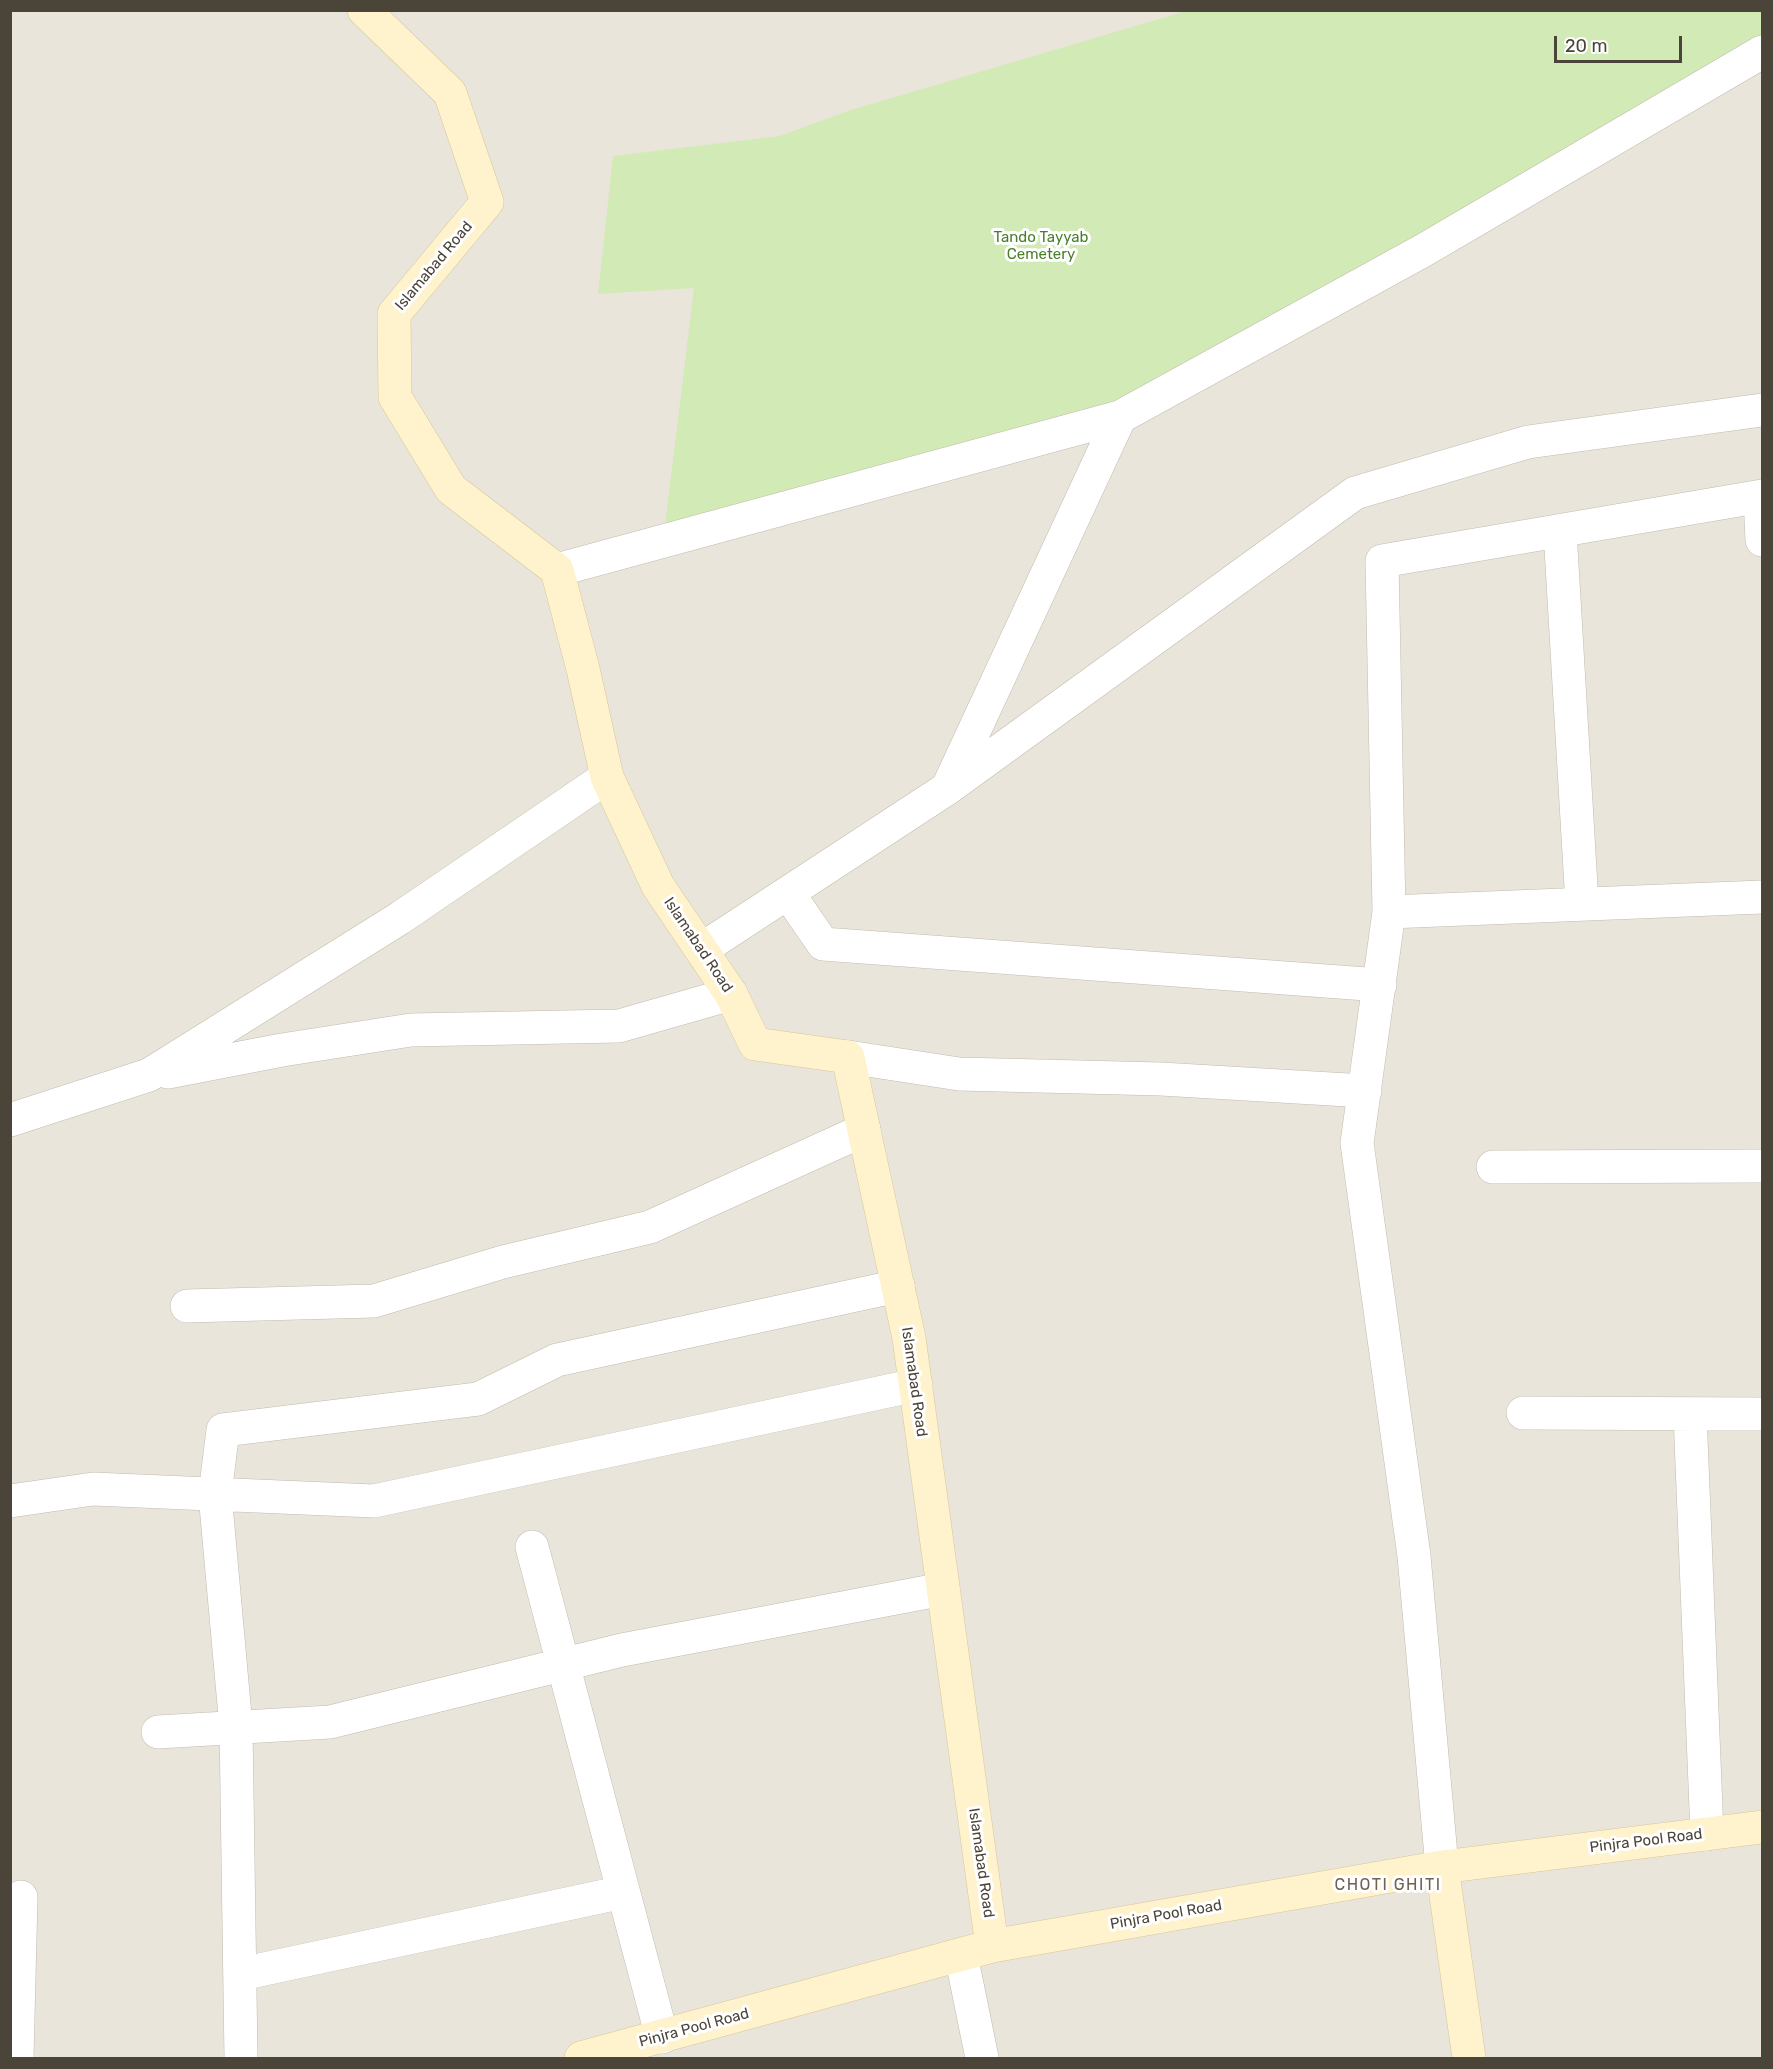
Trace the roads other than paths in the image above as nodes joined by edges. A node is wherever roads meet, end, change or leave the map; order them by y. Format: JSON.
{"nodes":[{"id":1,"x":364,"y":10,"type":"edge"},
{"id":2,"x":1762,"y":52,"type":"edge"},
{"id":3,"x":1762,"y":410,"type":"edge"},
{"id":4,"x":1120,"y":417,"type":"junction"},
{"id":5,"x":1761,"y":496,"type":"edge"},
{"id":6,"x":1560,"y":531,"type":"junction"},
{"id":7,"x":1762,"y":540,"type":"edge"},
{"id":8,"x":557,"y":570,"type":"junction"},
{"id":9,"x":607,"y":777,"type":"junction"},
{"id":10,"x":948,"y":788,"type":"junction"},
{"id":11,"x":788,"y":892,"type":"junction"},
{"id":12,"x":1762,"y":897,"type":"edge"},
{"id":13,"x":1582,"y":904,"type":"junction"},
{"id":14,"x":1389,"y":912,"type":"junction"},
{"id":15,"x":702,"y":949,"type":"junction"},
{"id":16,"x":1380,"y":985,"type":"junction"},
{"id":17,"x":731,"y":994,"type":"junction"},
{"id":18,"x":848,"y":1057,"type":"junction"},
{"id":19,"x":149,"y":1075,"type":"junction"},
{"id":20,"x":1365,"y":1091,"type":"junction"},
{"id":21,"x":10,"y":1120,"type":"edge"},
{"id":22,"x":864,"y":1130,"type":"junction"},
{"id":23,"x":1762,"y":1166,"type":"edge"},
{"id":24,"x":1492,"y":1167,"type":"dead end"},
{"id":25,"x":898,"y":1286,"type":"junction"},
{"id":26,"x":187,"y":1306,"type":"dead end"},
{"id":27,"x":916,"y":1386,"type":"junction"},
{"id":28,"x":1523,"y":1413,"type":"dead end"},
{"id":29,"x":1690,"y":1414,"type":"junction"},
{"id":30,"x":1762,"y":1414,"type":"edge"},
{"id":31,"x":215,"y":1494,"type":"junction"},
{"id":32,"x":10,"y":1501,"type":"edge"},
{"id":33,"x":532,"y":1547,"type":"dead end"},
{"id":34,"x":943,"y":1589,"type":"junction"},
{"id":35,"x":561,"y":1665,"type":"junction"},
{"id":36,"x":236,"y":1727,"type":"junction"},
{"id":37,"x":158,"y":1732,"type":"dead end"},
{"id":38,"x":1762,"y":1827,"type":"edge"},
{"id":39,"x":1707,"y":1834,"type":"junction"},
{"id":40,"x":1442,"y":1867,"type":"junction"},
{"id":41,"x":623,"y":1892,"type":"junction"},
{"id":42,"x":21,"y":1897,"type":"dead end"},
{"id":43,"x":992,"y":1946,"type":"junction"},
{"id":44,"x":961,"y":1955,"type":"junction"},
{"id":45,"x":241,"y":1974,"type":"junction"},
{"id":46,"x":662,"y":2037,"type":"junction"},
{"id":47,"x":17,"y":2058,"type":"edge"},
{"id":48,"x":241,"y":2058,"type":"edge"},
{"id":49,"x":581,"y":2058,"type":"edge"},
{"id":50,"x":982,"y":2058,"type":"edge"},
{"id":51,"x":1469,"y":2058,"type":"edge"}],
"edges":[{"from":1,"to":8,"type":"street","name":"Islamabad Road"},
{"from":2,"to":4,"type":"street"},
{"from":3,"to":10,"type":"street"},
{"from":4,"to":8,"type":"street"},
{"from":4,"to":10,"type":"street"},
{"from":5,"to":6,"type":"street"},
{"from":5,"to":7,"type":"street"},
{"from":6,"to":13,"type":"street"},
{"from":6,"to":14,"type":"street"},
{"from":8,"to":9,"type":"street","name":"Islamabad Road"},
{"from":9,"to":15,"type":"street","name":"Islamabad Road"},
{"from":9,"to":19,"type":"street"},
{"from":10,"to":11,"type":"street"},
{"from":11,"to":15,"type":"street"},
{"from":11,"to":16,"type":"street"},
{"from":12,"to":13,"type":"street"},
{"from":13,"to":14,"type":"street"},
{"from":14,"to":16,"type":"street"},
{"from":15,"to":17,"type":"street","name":"Islamabad Road"},
{"from":16,"to":20,"type":"street"},
{"from":17,"to":18,"type":"street","name":"Islamabad Road"},
{"from":17,"to":19,"type":"street"},
{"from":18,"to":20,"type":"street"},
{"from":18,"to":22,"type":"street","name":"Islamabad Road"},
{"from":19,"to":21,"type":"street"},
{"from":20,"to":40,"type":"street"},
{"from":22,"to":25,"type":"street","name":"Islamabad Road"},
{"from":22,"to":26,"type":"street"},
{"from":23,"to":24,"type":"street"},
{"from":25,"to":27,"type":"street","name":"Islamabad Road"},
{"from":25,"to":31,"type":"street"},
{"from":27,"to":31,"type":"street"},
{"from":27,"to":34,"type":"street","name":"Islamabad Road"},
{"from":28,"to":29,"type":"street"},
{"from":29,"to":30,"type":"street"},
{"from":29,"to":39,"type":"street"},
{"from":31,"to":32,"type":"street"},
{"from":31,"to":36,"type":"street"},
{"from":33,"to":35,"type":"street"},
{"from":34,"to":35,"type":"street"},
{"from":34,"to":43,"type":"street","name":"Islamabad Road"},
{"from":35,"to":36,"type":"street"},
{"from":35,"to":41,"type":"street"},
{"from":36,"to":37,"type":"street"},
{"from":36,"to":45,"type":"street"},
{"from":38,"to":39,"type":"street","name":"Pinjra Pool Road"},
{"from":39,"to":40,"type":"street","name":"Pinjra Pool Road"},
{"from":40,"to":43,"type":"street","name":"Pinjra Pool Road"},
{"from":40,"to":51,"type":"street"},
{"from":41,"to":45,"type":"street"},
{"from":41,"to":46,"type":"street"},
{"from":42,"to":47,"type":"street"},
{"from":43,"to":44,"type":"street","name":"Pinjra Pool Road"},
{"from":44,"to":46,"type":"street","name":"Pinjra Pool Road"},
{"from":44,"to":50,"type":"street"},
{"from":45,"to":48,"type":"street"},
{"from":46,"to":49,"type":"street","name":"Pinjra Pool Road"}]}
